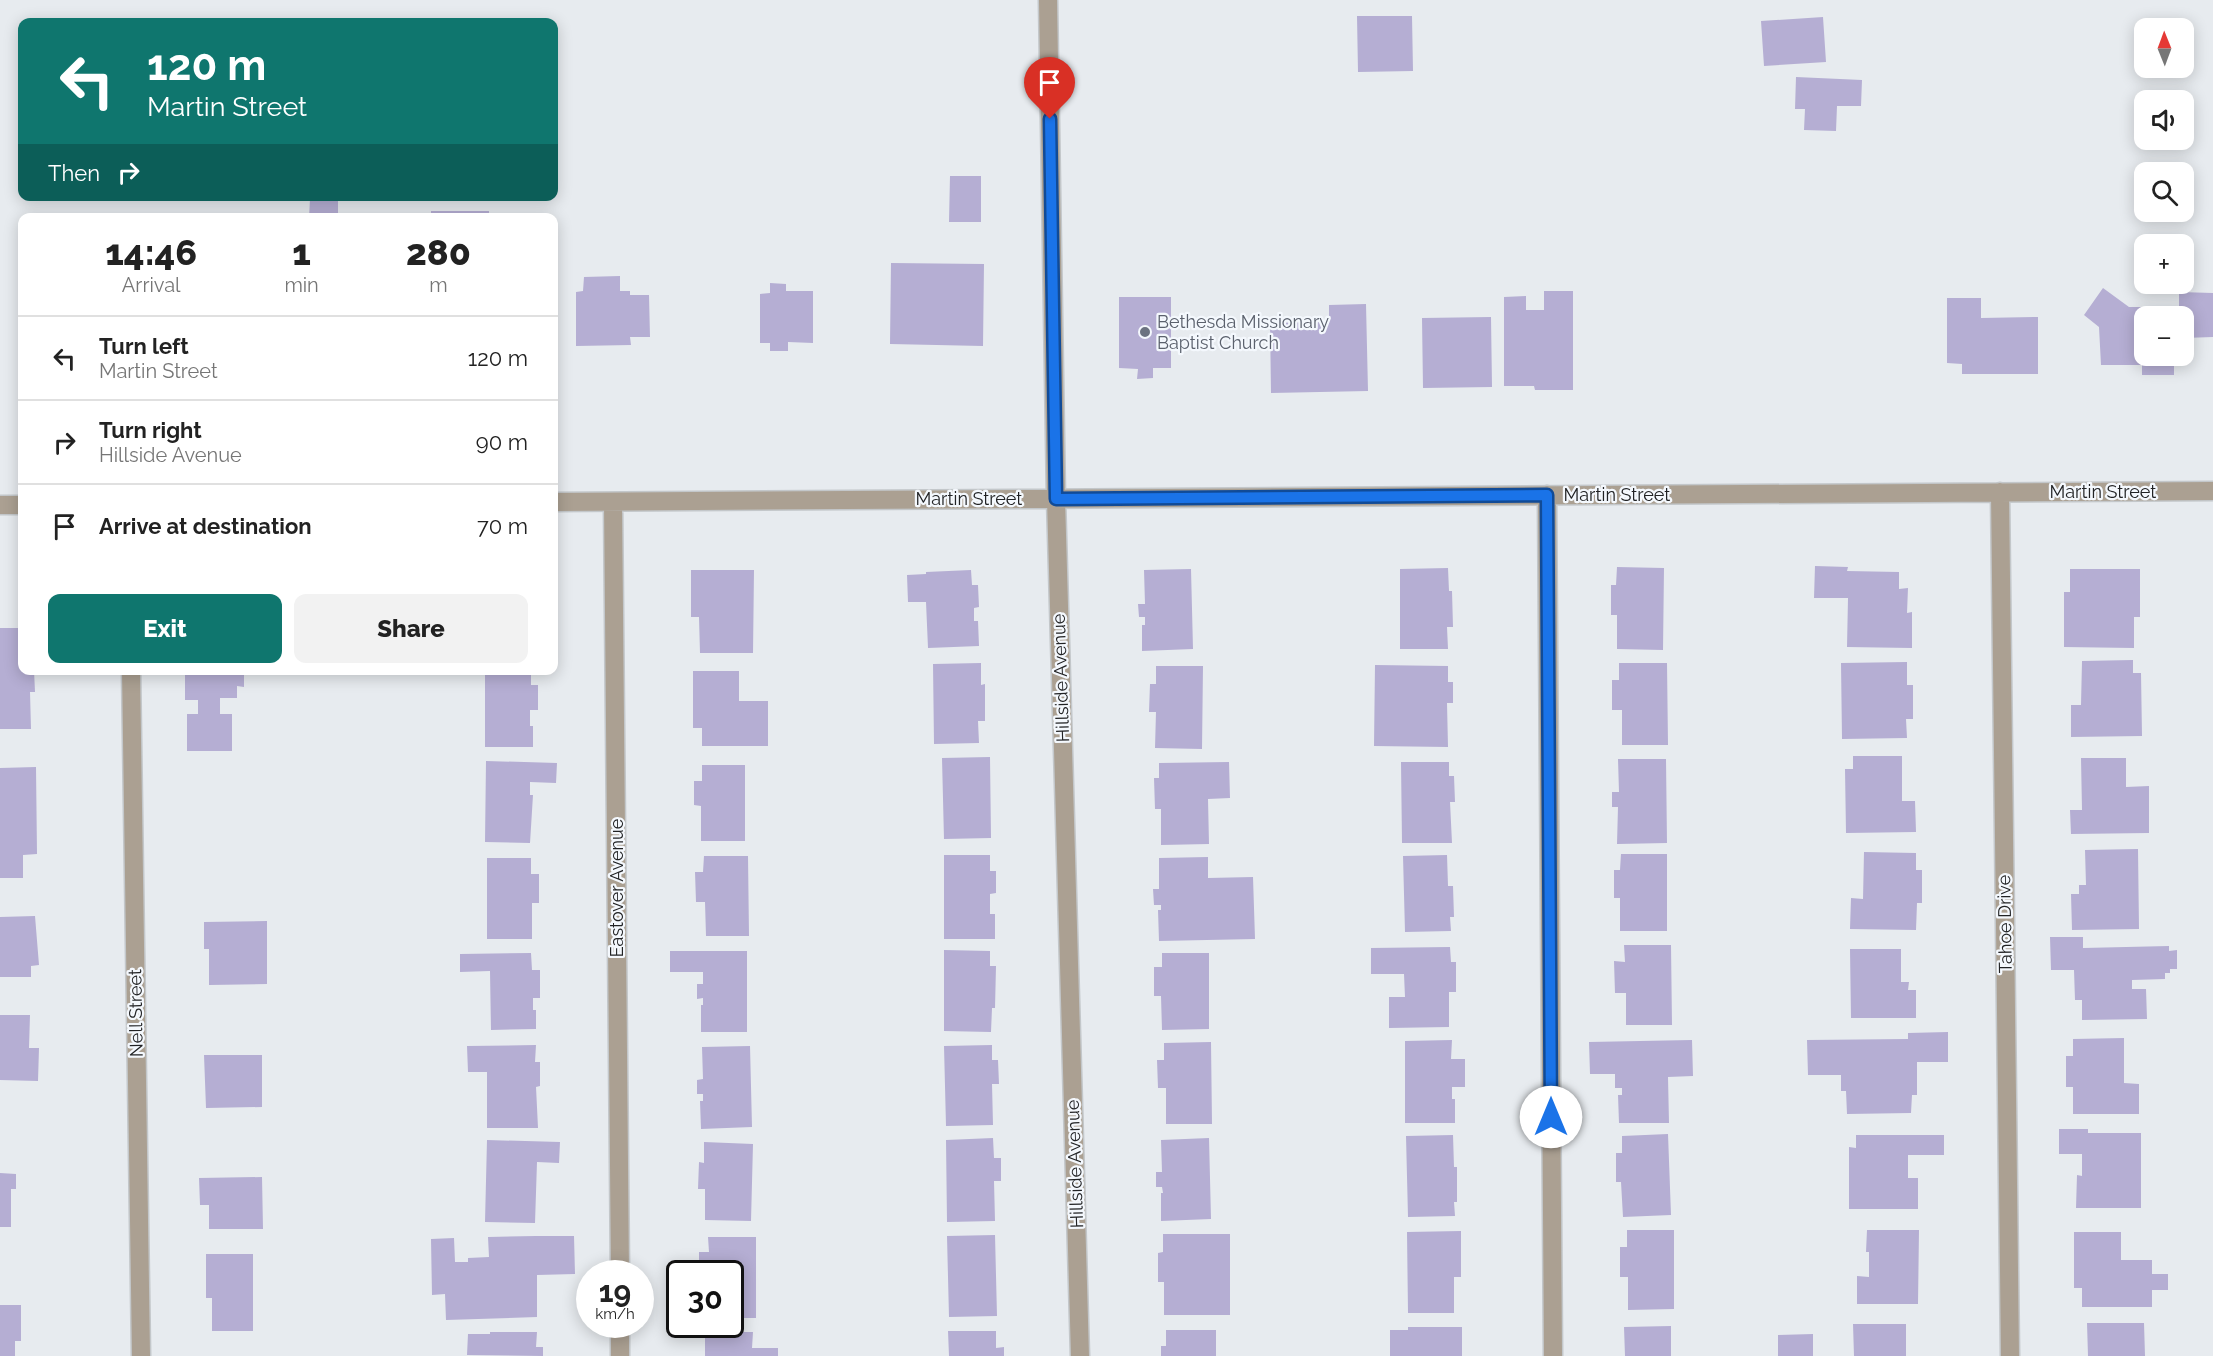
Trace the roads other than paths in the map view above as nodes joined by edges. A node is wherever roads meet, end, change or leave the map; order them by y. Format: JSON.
{"nodes":[{"id":1,"x":1048,"y":0,"type":"edge"},
{"id":2,"x":2213,"y":491,"type":"edge"},
{"id":3,"x":2000,"y":492,"type":"junction"},
{"id":4,"x":1547,"y":495,"type":"junction"},
{"id":5,"x":1056,"y":499,"type":"junction"},
{"id":6,"x":558,"y":502,"type":"edge"},
{"id":7,"x":614,"y":502,"type":"junction"},
{"id":8,"x":0,"y":505,"type":"edge"},
{"id":9,"x":18,"y":505,"type":"edge"},
{"id":10,"x":132,"y":675,"type":"edge"},
{"id":11,"x":620,"y":1260,"type":"edge"},
{"id":12,"x":620,"y":1338,"type":"edge"},
{"id":13,"x":141,"y":1356,"type":"edge"},
{"id":14,"x":620,"y":1356,"type":"edge"},
{"id":15,"x":1080,"y":1356,"type":"edge"},
{"id":16,"x":1553,"y":1356,"type":"edge"},
{"id":17,"x":2010,"y":1356,"type":"edge"}],
"edges":[{"from":1,"to":5,"type":"street","name":"Hillside Avenue"},
{"from":2,"to":3,"type":"street","name":"Martin Street"},
{"from":3,"to":4,"type":"street","name":"Martin Street"},
{"from":3,"to":17,"type":"street","name":"Tahoe Drive"},
{"from":4,"to":5,"type":"street","name":"Martin Street"},
{"from":4,"to":16,"type":"street"},
{"from":5,"to":7,"type":"street","name":"Martin Street"},
{"from":5,"to":15,"type":"street","name":"Hillside Avenue"},
{"from":6,"to":7,"type":"street","name":"Martin Street"},
{"from":7,"to":11,"type":"street","name":"Eastover Avenue"},
{"from":8,"to":9,"type":"street"},
{"from":10,"to":13,"type":"street","name":"Nell Street"},
{"from":12,"to":14,"type":"street"}]}
